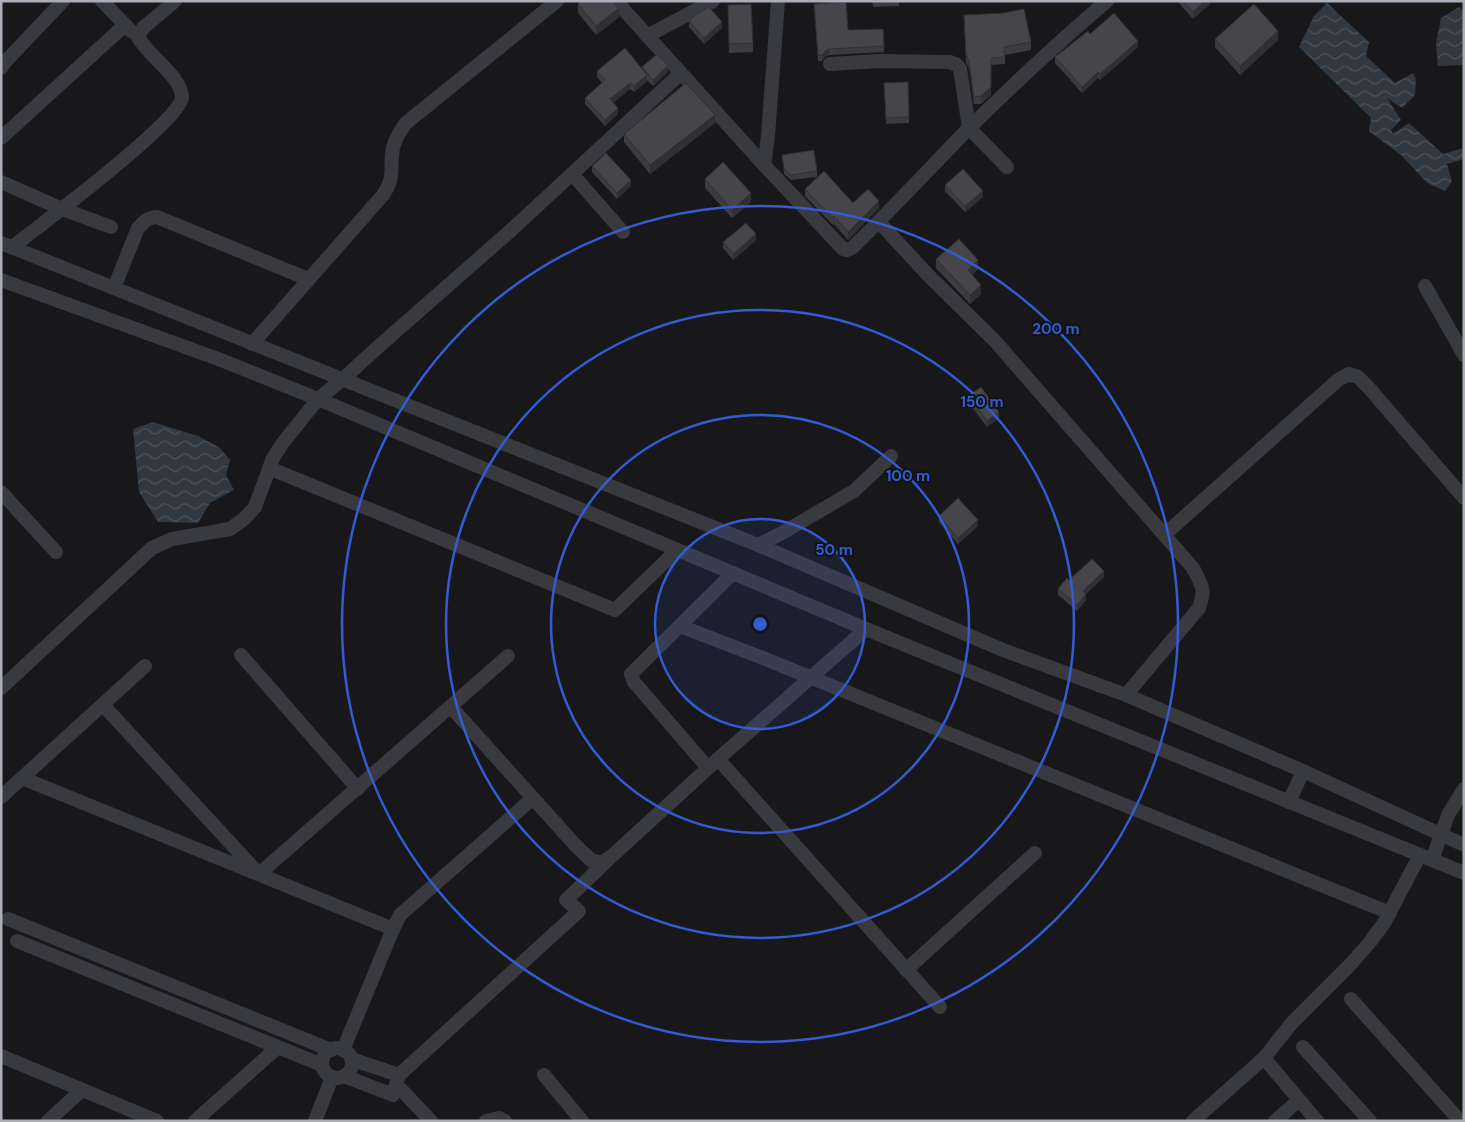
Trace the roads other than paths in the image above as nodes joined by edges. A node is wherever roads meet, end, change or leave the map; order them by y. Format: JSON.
{"nodes":[{"id":1,"x":63,"y":1,"type":"edge"},
{"id":2,"x":102,"y":1,"type":"edge"},
{"id":3,"x":174,"y":1,"type":"edge"},
{"id":4,"x":557,"y":1,"type":"edge"},
{"id":5,"x":616,"y":1,"type":"edge"},
{"id":6,"x":713,"y":1,"type":"edge"},
{"id":7,"x":778,"y":1,"type":"edge"},
{"id":8,"x":1107,"y":1,"type":"edge"},
{"id":9,"x":696,"y":5,"type":"edge"},
{"id":10,"x":125,"y":25,"type":"junction"},
{"id":11,"x":647,"y":36,"type":"junction"},
{"id":12,"x":138,"y":37,"type":"junction"},
{"id":13,"x":830,"y":64,"type":"dead end"},
{"id":14,"x":1,"y":68,"type":"edge"},
{"id":15,"x":681,"y":73,"type":"junction"},
{"id":16,"x":969,"y":128,"type":"junction"},
{"id":17,"x":1,"y":138,"type":"edge"},
{"id":18,"x":764,"y":165,"type":"junction"},
{"id":19,"x":1007,"y":167,"type":"dead end"},
{"id":20,"x":572,"y":174,"type":"junction"},
{"id":21,"x":1,"y":182,"type":"edge"},
{"id":22,"x":62,"y":209,"type":"junction"},
{"id":23,"x":879,"y":222,"type":"junction"},
{"id":24,"x":111,"y":227,"type":"dead end"},
{"id":25,"x":623,"y":232,"type":"dead end"},
{"id":26,"x":7,"y":245,"type":"edge"},
{"id":27,"x":308,"y":279,"type":"junction"},
{"id":28,"x":1,"y":280,"type":"edge"},
{"id":29,"x":1425,"y":286,"type":"dead end"},
{"id":30,"x":114,"y":288,"type":"junction"},
{"id":31,"x":252,"y":344,"type":"junction"},
{"id":32,"x":1464,"y":355,"type":"edge"},
{"id":33,"x":343,"y":379,"type":"junction"},
{"id":34,"x":318,"y":399,"type":"junction"},
{"id":35,"x":891,"y":456,"type":"dead end"},
{"id":36,"x":270,"y":468,"type":"junction"},
{"id":37,"x":1,"y":492,"type":"edge"},
{"id":38,"x":1464,"y":498,"type":"edge"},
{"id":39,"x":1164,"y":535,"type":"junction"},
{"id":40,"x":758,"y":545,"type":"junction"},
{"id":41,"x":677,"y":550,"type":"junction"},
{"id":42,"x":56,"y":552,"type":"dead end"},
{"id":43,"x":733,"y":573,"type":"junction"},
{"id":44,"x":680,"y":626,"type":"junction"},
{"id":45,"x":866,"y":629,"type":"junction"},
{"id":46,"x":241,"y":656,"type":"dead end"},
{"id":47,"x":508,"y":656,"type":"dead end"},
{"id":48,"x":146,"y":666,"type":"dead end"},
{"id":49,"x":811,"y":677,"type":"junction"},
{"id":50,"x":1,"y":688,"type":"edge"},
{"id":51,"x":1126,"y":695,"type":"junction"},
{"id":52,"x":103,"y":705,"type":"junction"},
{"id":53,"x":451,"y":706,"type":"junction"},
{"id":54,"x":713,"y":764,"type":"junction"},
{"id":55,"x":1303,"y":772,"type":"junction"},
{"id":56,"x":22,"y":778,"type":"junction"},
{"id":57,"x":358,"y":789,"type":"junction"},
{"id":58,"x":1464,"y":789,"type":"edge"},
{"id":59,"x":1,"y":797,"type":"edge"},
{"id":60,"x":533,"y":798,"type":"junction"},
{"id":61,"x":1290,"y":802,"type":"junction"},
{"id":62,"x":1441,"y":834,"type":"junction"},
{"id":63,"x":1464,"y":845,"type":"edge"},
{"id":64,"x":1035,"y":853,"type":"dead end"},
{"id":65,"x":613,"y":855,"type":"junction"},
{"id":66,"x":1426,"y":858,"type":"junction"},
{"id":67,"x":1462,"y":868,"type":"edge"},
{"id":68,"x":258,"y":874,"type":"junction"},
{"id":69,"x":1390,"y":912,"type":"junction"},
{"id":70,"x":8,"y":919,"type":"dead end"},
{"id":71,"x":393,"y":929,"type":"junction"},
{"id":72,"x":17,"y":941,"type":"dead end"},
{"id":73,"x":906,"y":970,"type":"junction"},
{"id":74,"x":1351,"y":999,"type":"dead end"},
{"id":75,"x":940,"y":1007,"type":"dead end"},
{"id":76,"x":278,"y":1047,"type":"junction"},
{"id":77,"x":1303,"y":1047,"type":"dead end"},
{"id":78,"x":342,"y":1053,"type":"junction"},
{"id":79,"x":1,"y":1056,"type":"edge"},
{"id":80,"x":1264,"y":1058,"type":"junction"},
{"id":81,"x":322,"y":1065,"type":"junction"},
{"id":82,"x":544,"y":1074,"type":"dead end"},
{"id":83,"x":338,"y":1076,"type":"junction"},
{"id":84,"x":398,"y":1080,"type":"junction"},
{"id":85,"x":82,"y":1090,"type":"junction"},
{"id":86,"x":1299,"y":1100,"type":"junction"},
{"id":87,"x":48,"y":1121,"type":"edge"},
{"id":88,"x":157,"y":1121,"type":"edge"},
{"id":89,"x":195,"y":1121,"type":"edge"},
{"id":90,"x":315,"y":1121,"type":"edge"},
{"id":91,"x":431,"y":1121,"type":"edge"},
{"id":92,"x":486,"y":1121,"type":"edge"},
{"id":93,"x":505,"y":1121,"type":"edge"},
{"id":94,"x":582,"y":1121,"type":"edge"},
{"id":95,"x":1193,"y":1121,"type":"edge"},
{"id":96,"x":1276,"y":1121,"type":"edge"},
{"id":97,"x":1317,"y":1121,"type":"edge"},
{"id":98,"x":1370,"y":1121,"type":"edge"},
{"id":99,"x":1460,"y":1121,"type":"edge"}],
"edges":[{"from":1,"to":14,"type":"street"},
{"from":2,"to":10,"type":"street"},
{"from":3,"to":12,"type":"street"},
{"from":4,"to":27,"type":"street"},
{"from":5,"to":11,"type":"street"},
{"from":6,"to":9,"type":"street"},
{"from":7,"to":18,"type":"street"},
{"from":8,"to":16,"type":"street"},
{"from":9,"to":11,"type":"street"},
{"from":10,"to":12,"type":"street"},
{"from":10,"to":17,"type":"street"},
{"from":11,"to":15,"type":"street"},
{"from":12,"to":22,"type":"street"},
{"from":13,"to":16,"type":"street"},
{"from":15,"to":18,"type":"street"},
{"from":15,"to":20,"type":"street"},
{"from":16,"to":19,"type":"street"},
{"from":16,"to":23,"type":"street"},
{"from":18,"to":23,"type":"street"},
{"from":20,"to":25,"type":"street"},
{"from":20,"to":33,"type":"street"},
{"from":21,"to":22,"type":"street"},
{"from":22,"to":24,"type":"street"},
{"from":22,"to":26,"type":"street"},
{"from":23,"to":39,"type":"street"},
{"from":26,"to":30,"type":"street"},
{"from":27,"to":30,"type":"street"},
{"from":27,"to":31,"type":"street"},
{"from":28,"to":34,"type":"street"},
{"from":29,"to":32,"type":"street"},
{"from":30,"to":31,"type":"street"},
{"from":31,"to":33,"type":"street"},
{"from":33,"to":34,"type":"street"},
{"from":33,"to":40,"type":"street"},
{"from":34,"to":36,"type":"street"},
{"from":34,"to":41,"type":"street"},
{"from":35,"to":40,"type":"street"},
{"from":36,"to":41,"type":"street"},
{"from":36,"to":50,"type":"street"},
{"from":37,"to":42,"type":"street"},
{"from":38,"to":39,"type":"street"},
{"from":39,"to":51,"type":"street"},
{"from":40,"to":51,"type":"street"},
{"from":41,"to":43,"type":"street"},
{"from":43,"to":44,"type":"street"},
{"from":43,"to":45,"type":"street"},
{"from":44,"to":49,"type":"street"},
{"from":44,"to":54,"type":"street"},
{"from":45,"to":49,"type":"street"},
{"from":45,"to":61,"type":"street"},
{"from":46,"to":57,"type":"street"},
{"from":47,"to":53,"type":"street"},
{"from":48,"to":52,"type":"street"},
{"from":49,"to":54,"type":"street"},
{"from":49,"to":69,"type":"street"},
{"from":51,"to":55,"type":"street"},
{"from":52,"to":56,"type":"street"},
{"from":52,"to":68,"type":"street"},
{"from":53,"to":57,"type":"street"},
{"from":53,"to":60,"type":"street"},
{"from":54,"to":65,"type":"street"},
{"from":54,"to":73,"type":"street"},
{"from":55,"to":61,"type":"street"},
{"from":55,"to":62,"type":"street"},
{"from":56,"to":59,"type":"street"},
{"from":56,"to":68,"type":"street"},
{"from":57,"to":68,"type":"street"},
{"from":58,"to":62,"type":"street"},
{"from":60,"to":65,"type":"street"},
{"from":60,"to":71,"type":"street"},
{"from":61,"to":66,"type":"street"},
{"from":62,"to":63,"type":"street"},
{"from":62,"to":66,"type":"street"},
{"from":64,"to":73,"type":"street"},
{"from":65,"to":84,"type":"street"},
{"from":66,"to":67,"type":"street"},
{"from":66,"to":69,"type":"street"},
{"from":68,"to":71,"type":"street"},
{"from":69,"to":80,"type":"street"},
{"from":70,"to":78,"type":"street"},
{"from":71,"to":78,"type":"street"},
{"from":72,"to":76,"type":"street"},
{"from":73,"to":75,"type":"street"},
{"from":74,"to":99,"type":"street"},
{"from":76,"to":81,"type":"street"},
{"from":76,"to":89,"type":"street"},
{"from":77,"to":98,"type":"street"},
{"from":78,"to":81,"type":"street"},
{"from":78,"to":83,"type":"street"},
{"from":78,"to":84,"type":"street"},
{"from":79,"to":85,"type":"street"},
{"from":80,"to":86,"type":"street"},
{"from":80,"to":95,"type":"street"},
{"from":81,"to":83,"type":"street"},
{"from":82,"to":94,"type":"street"},
{"from":83,"to":84,"type":"street"},
{"from":83,"to":90,"type":"street"},
{"from":84,"to":91,"type":"street"},
{"from":85,"to":87,"type":"street"},
{"from":85,"to":88,"type":"street"},
{"from":86,"to":96,"type":"street"},
{"from":86,"to":97,"type":"street"},
{"from":92,"to":93,"type":"street"}]}
